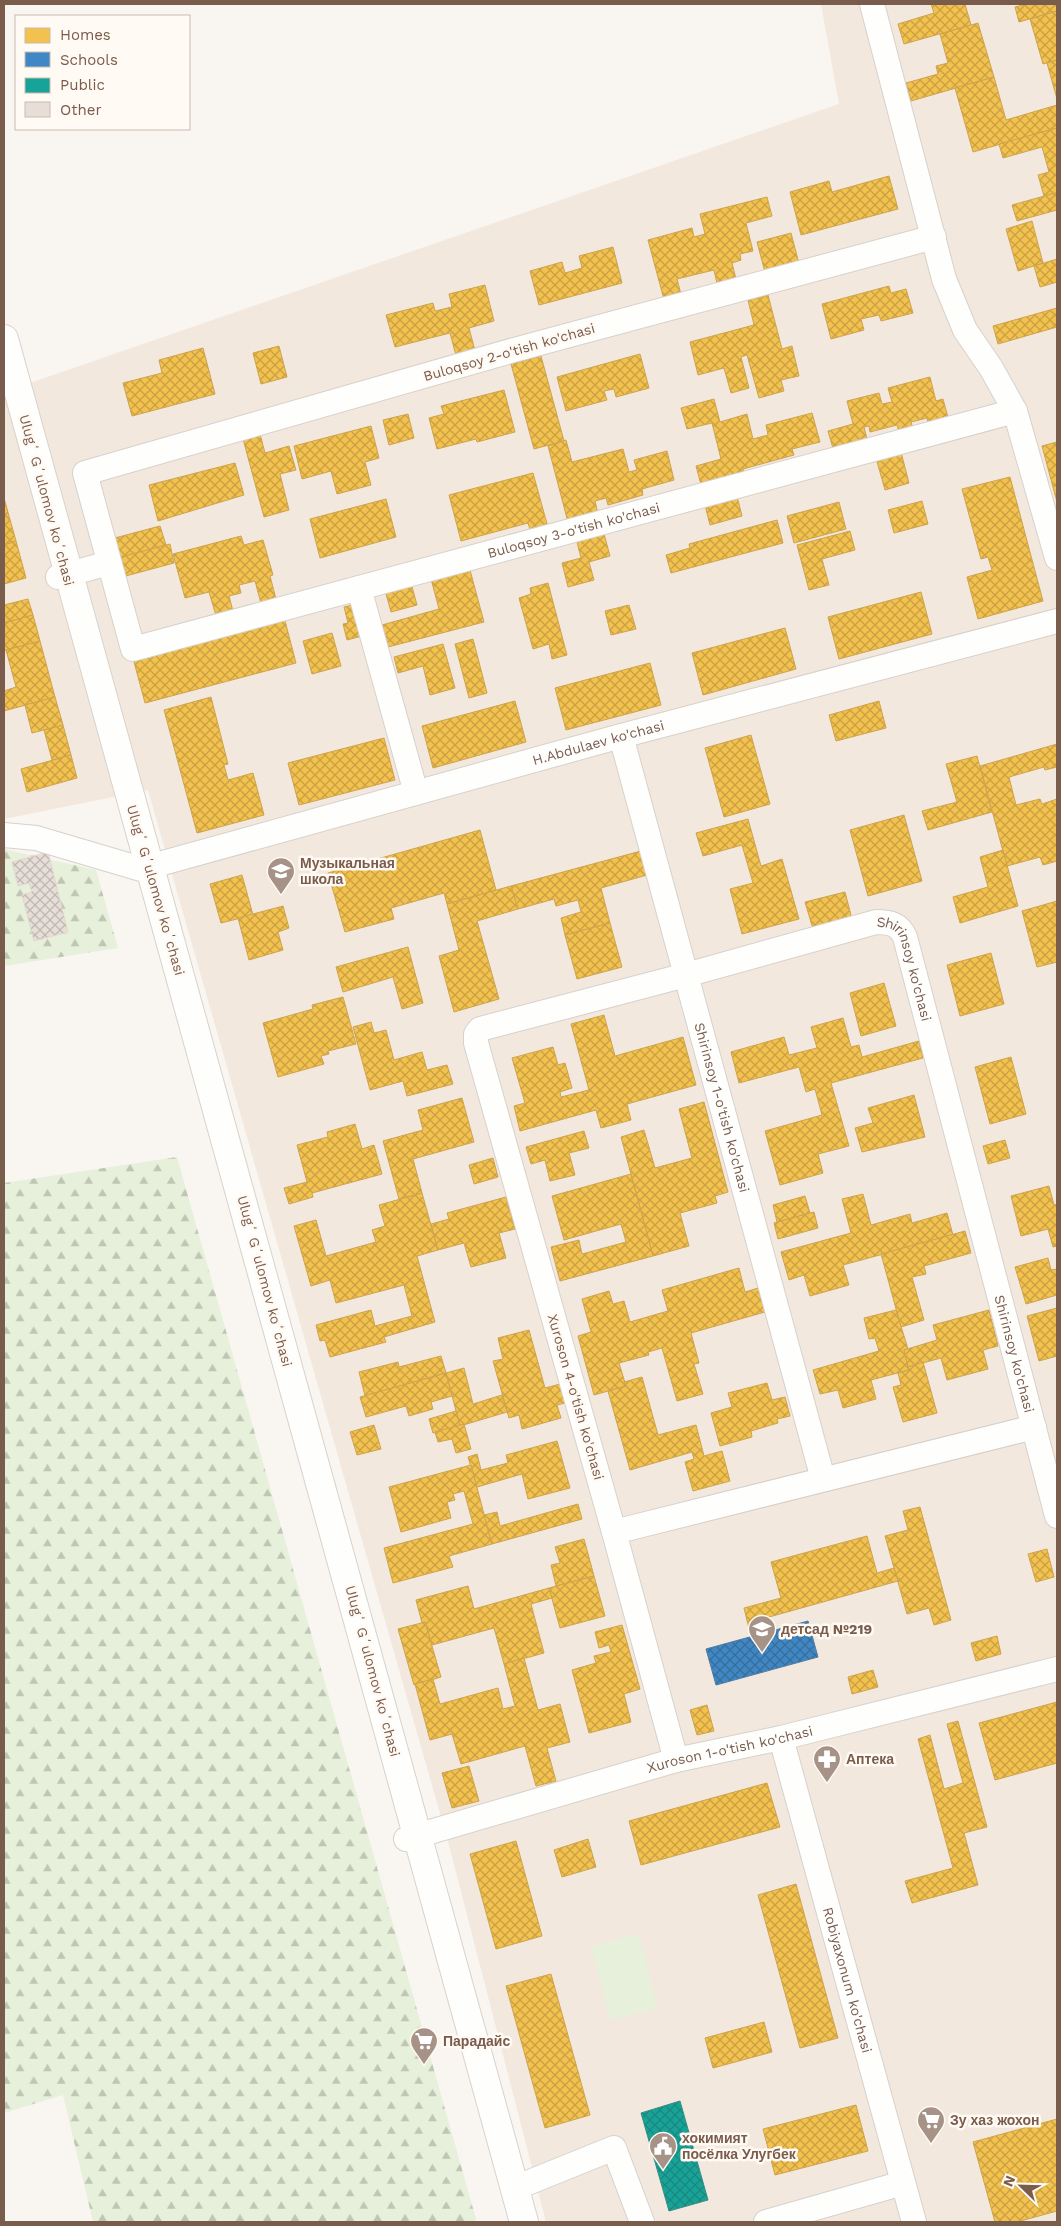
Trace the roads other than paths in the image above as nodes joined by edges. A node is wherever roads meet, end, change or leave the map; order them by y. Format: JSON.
{"nodes":[{"id":1,"x":872,"y":4,"type":"edge"},
{"id":2,"x":934,"y":237,"type":"junction"},
{"id":3,"x":4,"y":340,"type":"edge"},
{"id":4,"x":4,"y":375,"type":"edge"},
{"id":5,"x":1015,"y":411,"type":"junction"},
{"id":6,"x":1057,"y":558,"type":"edge"},
{"id":7,"x":109,"y":563,"type":"junction"},
{"id":8,"x":63,"y":575,"type":"junction"},
{"id":9,"x":358,"y":588,"type":"junction"},
{"id":10,"x":1057,"y":621,"type":"edge"},
{"id":11,"x":621,"y":736,"type":"junction"},
{"id":12,"x":416,"y":793,"type":"junction"},
{"id":13,"x":4,"y":835,"type":"edge"},
{"id":14,"x":146,"y":868,"type":"junction"},
{"id":15,"x":686,"y":975,"type":"junction"},
{"id":16,"x":476,"y":1034,"type":"joint"},
{"id":17,"x":1034,"y":1427,"type":"junction"},
{"id":18,"x":823,"y":1479,"type":"junction"},
{"id":19,"x":1057,"y":1516,"type":"edge"},
{"id":20,"x":614,"y":1532,"type":"junction"},
{"id":21,"x":1057,"y":1669,"type":"edge"},
{"id":22,"x":781,"y":1738,"type":"junction"},
{"id":23,"x":676,"y":1760,"type":"junction"},
{"id":24,"x":412,"y":1837,"type":"junction"},
{"id":25,"x":903,"y":2183,"type":"junction"},
{"id":26,"x":515,"y":2188,"type":"junction"},
{"id":27,"x":512,"y":2222,"type":"edge"},
{"id":28,"x":524,"y":2222,"type":"edge"},
{"id":29,"x":642,"y":2222,"type":"edge"},
{"id":30,"x":766,"y":2222,"type":"edge"},
{"id":31,"x":914,"y":2222,"type":"edge"}],
"edges":[{"from":1,"to":2,"type":"street"},
{"from":2,"to":5,"type":"street"},
{"from":2,"to":7,"type":"street","name":"Buloqsoy 2-o'tish ko'chasi"},
{"from":3,"to":8,"type":"main road","name":"Ulugʻ Gʻulomov koʻchasi"},
{"from":4,"to":8,"type":"main road","name":"Ulugʻ Gʻulomov koʻchasi"},
{"from":5,"to":6,"type":"street"},
{"from":5,"to":9,"type":"street","name":"Buloqsoy 3-o'tish ko'chasi"},
{"from":7,"to":8,"type":"street"},
{"from":7,"to":9,"type":"street","name":"Buloqsoy 3-o'tish ko'chasi"},
{"from":8,"to":14,"type":"main road","name":"Ulugʻ Gʻulomov koʻchasi"},
{"from":9,"to":12,"type":"street"},
{"from":10,"to":11,"type":"street","name":"H.Abdulaev ko'chasi"},
{"from":11,"to":12,"type":"street","name":"H.Abdulaev ko'chasi"},
{"from":11,"to":15,"type":"street","name":"Shirinsoy 1-o'tish ko'chasi"},
{"from":12,"to":14,"type":"street","name":"H.Abdulaev ko'chasi"},
{"from":13,"to":14,"type":"street"},
{"from":14,"to":24,"type":"main road","name":"Ulugʻ Gʻulomov koʻchasi"},
{"from":15,"to":16,"type":"street","name":"Shirinsoy ko'chasi"},
{"from":15,"to":17,"type":"street","name":"Shirinsoy ko'chasi"},
{"from":15,"to":18,"type":"street","name":"Shirinsoy 1-o'tish ko'chasi"},
{"from":16,"to":20,"type":"street","name":"Xuroson 4-o'tish ko'chasi"},
{"from":17,"to":18,"type":"street","name":"Shirinsoy ko'chasi"},
{"from":17,"to":19,"type":"street","name":"Shirinsoy ko'chasi"},
{"from":18,"to":20,"type":"street","name":"Shirinsoy ko'chasi"},
{"from":20,"to":23,"type":"street","name":"Xuroson 4-o'tish ko'chasi"},
{"from":21,"to":22,"type":"street","name":"Хuroson 1-o'tish ko'chasi"},
{"from":22,"to":23,"type":"street","name":"Хuroson 1-o'tish ko'chasi"},
{"from":22,"to":25,"type":"street","name":"Robiyaxonum ko'chasi"},
{"from":23,"to":24,"type":"street","name":"Хuroson 1-o'tish ko'chasi"},
{"from":24,"to":26,"type":"main road","name":"Ulugʻ Gʻulomov koʻchasi"},
{"from":24,"to":27,"type":"main road","name":"Ulugʻ Gʻulomov koʻchasi"},
{"from":25,"to":30,"type":"street"},
{"from":25,"to":31,"type":"street","name":"Robiyaxonum ko'chasi"},
{"from":26,"to":28,"type":"main road","name":"Ulugʻ Gʻulomov koʻchasi"},
{"from":26,"to":29,"type":"street"}]}
